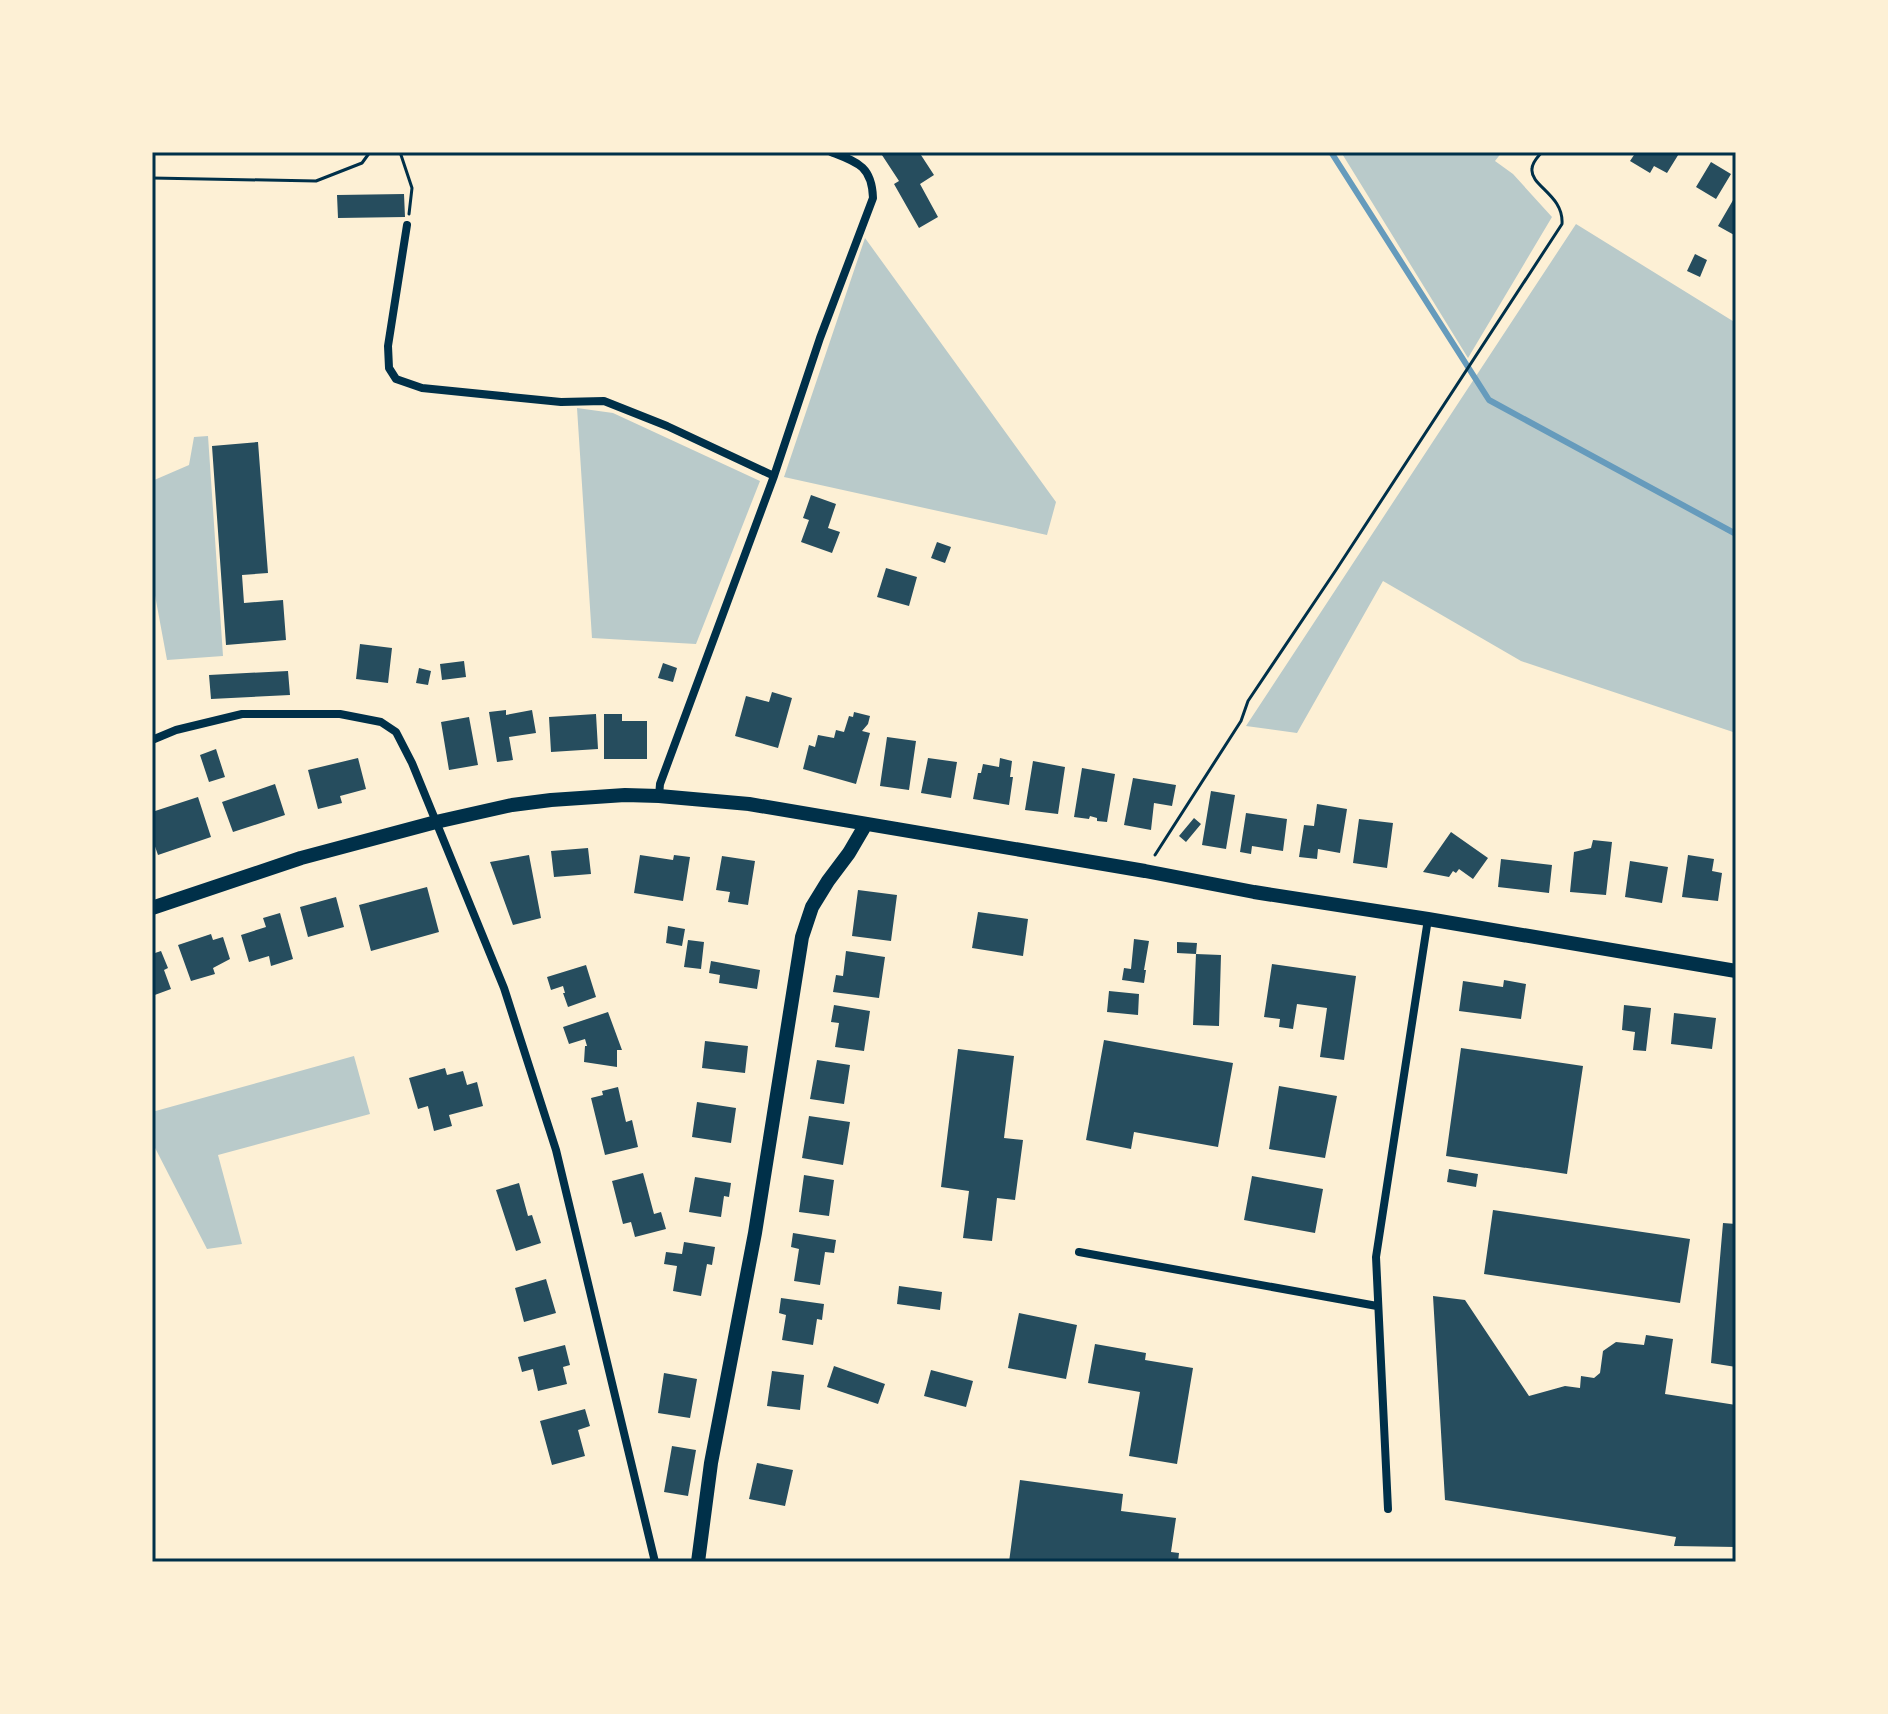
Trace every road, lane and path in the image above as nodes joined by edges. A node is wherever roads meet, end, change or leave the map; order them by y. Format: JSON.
{"nodes":[{"id":1,"x":370,"y":152,"type":"edge"},
{"id":2,"x":400,"y":152,"type":"edge"},
{"id":3,"x":831,"y":152,"type":"edge"},
{"id":4,"x":1542,"y":152,"type":"edge"},
{"id":5,"x":152,"y":178,"type":"edge"},
{"id":6,"x":407,"y":225,"type":"joint"},
{"id":7,"x":774,"y":476,"type":"junction"},
{"id":8,"x":152,"y":740,"type":"edge"},
{"id":9,"x":659,"y":796,"type":"junction"},
{"id":10,"x":436,"y":822,"type":"junction"},
{"id":11,"x":866,"y":824,"type":"junction"},
{"id":12,"x":1145,"y":871,"type":"junction"},
{"id":13,"x":152,"y":908,"type":"edge"},
{"id":14,"x":1428,"y":919,"type":"junction"},
{"id":15,"x":1736,"y":971,"type":"edge"},
{"id":16,"x":1079,"y":1252,"type":"dead end"},
{"id":17,"x":1377,"y":1306,"type":"junction"},
{"id":18,"x":1388,"y":1509,"type":"dead end"},
{"id":19,"x":655,"y":1562,"type":"edge"},
{"id":20,"x":698,"y":1562,"type":"edge"}],
"edges":[{"from":1,"to":5,"type":"path"},
{"from":2,"to":6,"type":"path"},
{"from":3,"to":7,"type":"street"},
{"from":4,"to":12,"type":"path"},
{"from":6,"to":7,"type":"street"},
{"from":7,"to":9,"type":"street"},
{"from":8,"to":10,"type":"street"},
{"from":9,"to":10,"type":"street"},
{"from":9,"to":11,"type":"street"},
{"from":10,"to":13,"type":"street"},
{"from":10,"to":19,"type":"street"},
{"from":11,"to":12,"type":"street"},
{"from":11,"to":20,"type":"street"},
{"from":12,"to":14,"type":"street"},
{"from":14,"to":15,"type":"street"},
{"from":14,"to":17,"type":"street"},
{"from":16,"to":17,"type":"street"},
{"from":17,"to":18,"type":"street"}]}
